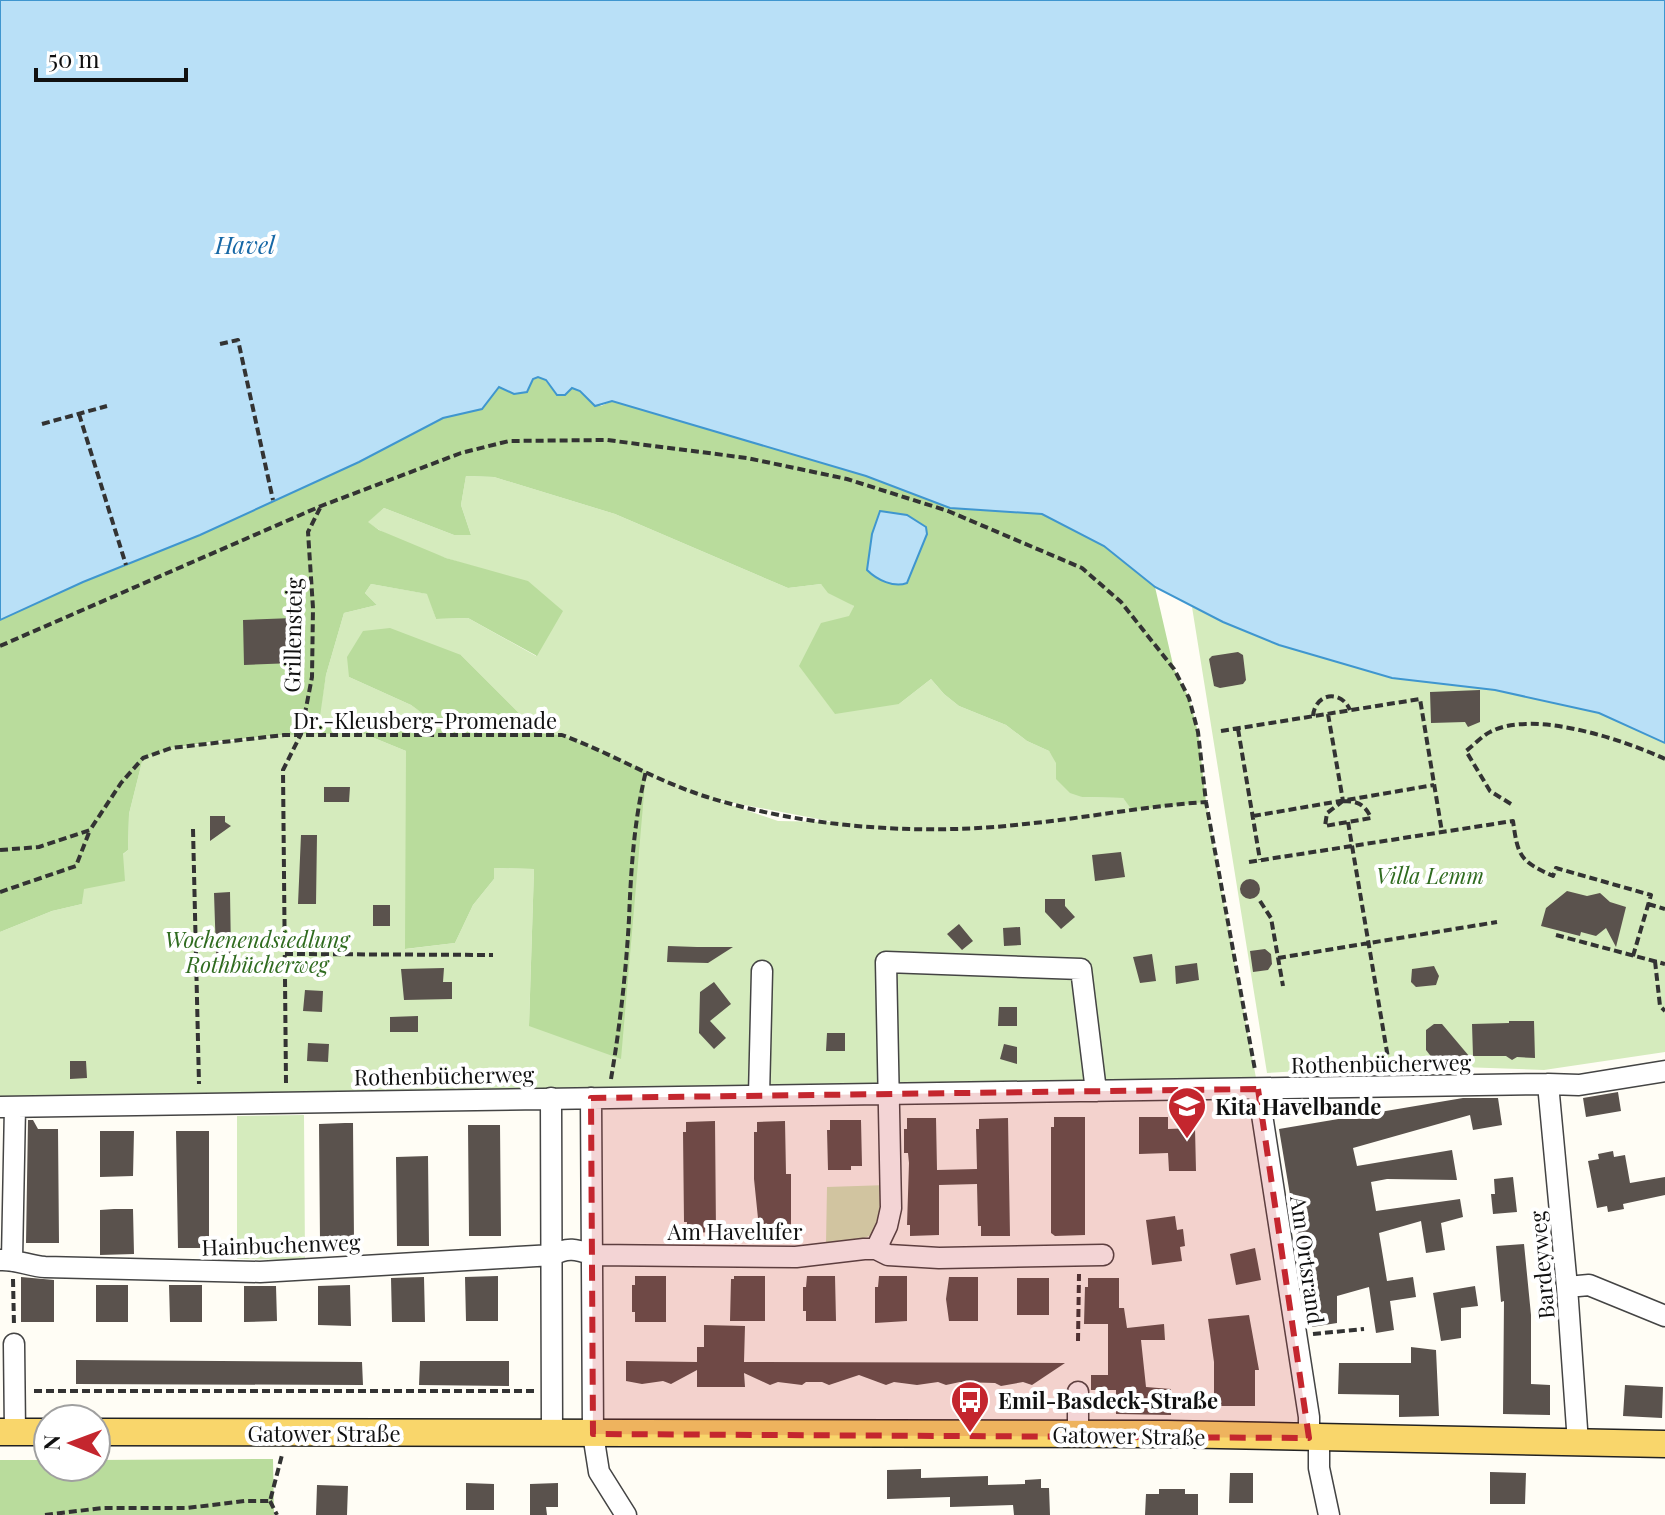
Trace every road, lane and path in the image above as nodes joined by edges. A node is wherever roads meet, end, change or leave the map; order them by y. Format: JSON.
{"nodes":[{"id":1,"x":220,"y":344,"type":"dead end"},
{"id":2,"x":107,"y":406,"type":"dead end"},
{"id":3,"x":79,"y":414,"type":"junction"},
{"id":4,"x":42,"y":424,"type":"dead end"},
{"id":5,"x":273,"y":500,"type":"dead end"},
{"id":6,"x":321,"y":506,"type":"junction"},
{"id":7,"x":126,"y":565,"type":"dead end"},
{"id":8,"x":0,"y":646,"type":"edge"},
{"id":9,"x":1350,"y":710,"type":"junction"},
{"id":10,"x":1328,"y":714,"type":"junction"},
{"id":11,"x":1313,"y":716,"type":"junction"},
{"id":12,"x":1238,"y":729,"type":"junction"},
{"id":13,"x":1221,"y":731,"type":"dead end"},
{"id":14,"x":301,"y":734,"type":"junction"},
{"id":15,"x":1665,"y":759,"type":"edge"},
{"id":16,"x":646,"y":771,"type":"junction"},
{"id":17,"x":1434,"y":785,"type":"junction"},
{"id":18,"x":1343,"y":801,"type":"junction"},
{"id":19,"x":1206,"y":802,"type":"junction"},
{"id":20,"x":1511,"y":804,"type":"dead end"},
{"id":21,"x":1253,"y":816,"type":"junction"},
{"id":22,"x":1348,"y":822,"type":"junction"},
{"id":23,"x":193,"y":829,"type":"dead end"},
{"id":24,"x":90,"y":830,"type":"junction"},
{"id":25,"x":1442,"y":832,"type":"junction"},
{"id":26,"x":1352,"y":846,"type":"junction"},
{"id":27,"x":0,"y":850,"type":"edge"},
{"id":28,"x":1260,"y":860,"type":"junction"},
{"id":29,"x":1249,"y":862,"type":"dead end"},
{"id":30,"x":0,"y":892,"type":"edge"},
{"id":31,"x":1260,"y":901,"type":"dead end"},
{"id":32,"x":1648,"y":904,"type":"junction"},
{"id":33,"x":1665,"y":909,"type":"edge"},
{"id":34,"x":1497,"y":922,"type":"dead end"},
{"id":35,"x":1556,"y":935,"type":"dead end"},
{"id":36,"x":1369,"y":943,"type":"junction"},
{"id":37,"x":285,"y":954,"type":"junction"},
{"id":38,"x":493,"y":955,"type":"dead end"},
{"id":39,"x":1633,"y":956,"type":"junction"},
{"id":40,"x":1278,"y":958,"type":"junction"},
{"id":41,"x":1655,"y":961,"type":"junction"},
{"id":42,"x":1665,"y":964,"type":"edge"},
{"id":43,"x":762,"y":971,"type":"dead end"},
{"id":44,"x":1283,"y":986,"type":"dead end"},
{"id":45,"x":1665,"y":1011,"type":"edge"},
{"id":46,"x":1388,"y":1058,"type":"dead end"},
{"id":47,"x":1665,"y":1071,"type":"edge"},
{"id":48,"x":1548,"y":1084,"type":"junction"},
{"id":49,"x":1258,"y":1089,"type":"junction"},
{"id":50,"x":1096,"y":1091,"type":"junction"},
{"id":51,"x":888,"y":1095,"type":"junction"},
{"id":52,"x":759,"y":1096,"type":"junction"},
{"id":53,"x":551,"y":1098,"type":"junction"},
{"id":54,"x":600,"y":1098,"type":"junction"},
{"id":55,"x":286,"y":1101,"type":"junction"},
{"id":56,"x":200,"y":1102,"type":"junction"},
{"id":57,"x":7,"y":1107,"type":"edge"},
{"id":58,"x":876,"y":1249,"type":"junction"},
{"id":59,"x":553,"y":1255,"type":"junction"},
{"id":60,"x":594,"y":1255,"type":"junction"},
{"id":61,"x":1079,"y":1255,"type":"junction"},
{"id":62,"x":1103,"y":1255,"type":"dead end"},
{"id":63,"x":6,"y":1260,"type":"edge"},
{"id":64,"x":1567,"y":1287,"type":"junction"},
{"id":65,"x":1665,"y":1316,"type":"edge"},
{"id":66,"x":1364,"y":1329,"type":"dead end"},
{"id":67,"x":1295,"y":1336,"type":"junction"},
{"id":68,"x":1078,"y":1341,"type":"dead end"},
{"id":69,"x":14,"y":1344,"type":"joint"},
{"id":70,"x":15,"y":1391,"type":"junction"},
{"id":71,"x":1078,"y":1392,"type":"dead end"},
{"id":72,"x":552,"y":1404,"type":"junction"},
{"id":73,"x":8,"y":1432,"type":"edge"},
{"id":74,"x":32,"y":1432,"type":"edge"},
{"id":75,"x":112,"y":1432,"type":"edge"},
{"id":76,"x":282,"y":1432,"type":"junction"},
{"id":77,"x":552,"y":1433,"type":"junction"},
{"id":78,"x":593,"y":1434,"type":"junction"},
{"id":79,"x":1078,"y":1434,"type":"junction"},
{"id":80,"x":1314,"y":1438,"type":"junction"},
{"id":81,"x":1578,"y":1443,"type":"junction"},
{"id":82,"x":1665,"y":1444,"type":"edge"},
{"id":83,"x":270,"y":1501,"type":"junction"},
{"id":84,"x":45,"y":1515,"type":"edge"},
{"id":85,"x":277,"y":1515,"type":"edge"},
{"id":86,"x":626,"y":1515,"type":"edge"},
{"id":87,"x":1329,"y":1515,"type":"edge"}],
"edges":[{"from":1,"to":5,"type":"path"},
{"from":2,"to":3,"type":"path"},
{"from":3,"to":4,"type":"path"},
{"from":3,"to":7,"type":"path"},
{"from":6,"to":8,"type":"path"},
{"from":6,"to":14,"type":"path","name":"Grillensteig"},
{"from":6,"to":19,"type":"path"},
{"from":9,"to":10,"type":"path"},
{"from":9,"to":11,"type":"path"},
{"from":9,"to":17,"type":"path"},
{"from":10,"to":11,"type":"path"},
{"from":10,"to":18,"type":"path"},
{"from":11,"to":12,"type":"path"},
{"from":12,"to":13,"type":"path"},
{"from":12,"to":21,"type":"path"},
{"from":14,"to":16,"type":"path","name":"Dr.-Kleusberg-Promenade"},
{"from":14,"to":24,"type":"path","name":"Dr.-Kleusberg-Promenade"},
{"from":14,"to":37,"type":"path","name":"Grillensteig"},
{"from":15,"to":20,"type":"path"},
{"from":16,"to":19,"type":"path","name":"Dr.-Kleusberg-Promenade"},
{"from":16,"to":54,"type":"path"},
{"from":17,"to":18,"type":"path"},
{"from":17,"to":25,"type":"path"},
{"from":18,"to":21,"type":"path"},
{"from":18,"to":22,"type":"path"},
{"from":18,"to":22,"type":"path"},
{"from":19,"to":49,"type":"path"},
{"from":21,"to":28,"type":"path"},
{"from":22,"to":26,"type":"path"},
{"from":23,"to":56,"type":"path"},
{"from":24,"to":27,"type":"path"},
{"from":24,"to":30,"type":"path","name":"Dr.-Kleusberg-Promenade"},
{"from":25,"to":26,"type":"path"},
{"from":25,"to":32,"type":"path"},
{"from":26,"to":28,"type":"path"},
{"from":26,"to":36,"type":"path"},
{"from":28,"to":29,"type":"path"},
{"from":31,"to":40,"type":"path"},
{"from":32,"to":33,"type":"path"},
{"from":32,"to":39,"type":"path"},
{"from":34,"to":36,"type":"path"},
{"from":35,"to":39,"type":"path"},
{"from":36,"to":40,"type":"path"},
{"from":36,"to":46,"type":"path"},
{"from":37,"to":38,"type":"path"},
{"from":37,"to":55,"type":"path","name":"Grillensteig"},
{"from":39,"to":41,"type":"path"},
{"from":40,"to":44,"type":"path"},
{"from":41,"to":42,"type":"path"},
{"from":41,"to":45,"type":"path"},
{"from":43,"to":52,"type":"street"},
{"from":47,"to":48,"type":"street","name":"Rothenbücherweg"},
{"from":48,"to":49,"type":"street","name":"Rothenbücherweg"},
{"from":48,"to":64,"type":"street","name":"Bardeyweg"},
{"from":49,"to":50,"type":"street","name":"Rothenbücherweg"},
{"from":49,"to":67,"type":"street","name":"Am Ortsrand"},
{"from":50,"to":51,"type":"street","name":"Rothenbücherweg"},
{"from":50,"to":51,"type":"street"},
{"from":51,"to":52,"type":"street","name":"Rothenbücherweg"},
{"from":51,"to":58,"type":"street"},
{"from":52,"to":54,"type":"street","name":"Rothenbücherweg"},
{"from":53,"to":54,"type":"street","name":"Rothenbücherweg"},
{"from":53,"to":55,"type":"street","name":"Rothenbücherweg"},
{"from":53,"to":59,"type":"street"},
{"from":54,"to":60,"type":"street"},
{"from":55,"to":56,"type":"street","name":"Rothenbücherweg"},
{"from":56,"to":57,"type":"street","name":"Rothenbücherweg"},
{"from":57,"to":63,"type":"street"},
{"from":58,"to":60,"type":"street","name":"Am Havelufer"},
{"from":58,"to":61,"type":"street","name":"Am Havelufer"},
{"from":59,"to":60,"type":"street"},
{"from":59,"to":63,"type":"street","name":"Hainbuchenweg"},
{"from":59,"to":72,"type":"street"},
{"from":60,"to":78,"type":"street"},
{"from":61,"to":62,"type":"street","name":"Am Havelufer"},
{"from":61,"to":68,"type":"path"},
{"from":63,"to":69,"type":"path"},
{"from":64,"to":65,"type":"street"},
{"from":64,"to":81,"type":"street","name":"Bardeyweg"},
{"from":66,"to":67,"type":"path"},
{"from":67,"to":80,"type":"street","name":"Am Ortsrand"},
{"from":69,"to":70,"type":"street"},
{"from":70,"to":72,"type":"path"},
{"from":70,"to":73,"type":"street"},
{"from":71,"to":79,"type":"street"},
{"from":72,"to":77,"type":"street"},
{"from":73,"to":74,"type":"main road"},
{"from":75,"to":76,"type":"main road","name":"Gatower Straße"},
{"from":76,"to":77,"type":"main road","name":"Gatower Straße"},
{"from":76,"to":83,"type":"path"},
{"from":77,"to":78,"type":"main road","name":"Gatower Straße"},
{"from":78,"to":79,"type":"main road","name":"Gatower Straße"},
{"from":78,"to":86,"type":"street"},
{"from":79,"to":80,"type":"main road","name":"Gatower Straße"},
{"from":80,"to":81,"type":"main road","name":"Gatower Straße"},
{"from":80,"to":87,"type":"street","name":"Am Ortsrand"},
{"from":81,"to":82,"type":"main road","name":"Gatower Straße"},
{"from":83,"to":84,"type":"path"},
{"from":83,"to":85,"type":"path"}]}
